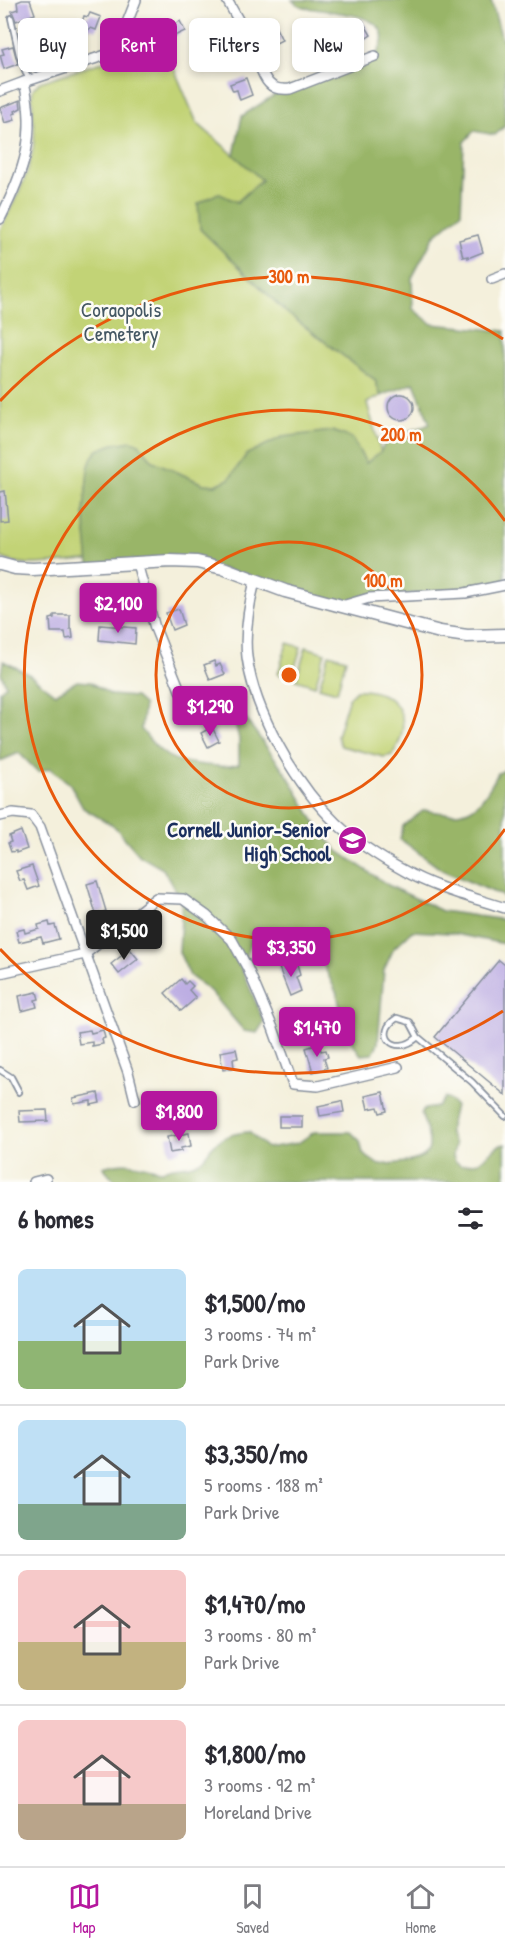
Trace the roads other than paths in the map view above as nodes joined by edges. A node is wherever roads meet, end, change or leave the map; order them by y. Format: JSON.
{"nodes":[{"id":1,"x":136,"y":0,"type":"edge"},
{"id":2,"x":227,"y":0,"type":"edge"},
{"id":3,"x":11,"y":18,"type":"dead end"},
{"id":4,"x":375,"y":56,"type":"dead end"},
{"id":5,"x":26,"y":81,"type":"junction"},
{"id":6,"x":0,"y":90,"type":"edge"},
{"id":7,"x":0,"y":219,"type":"edge"},
{"id":8,"x":505,"y":274,"type":"edge"},
{"id":9,"x":492,"y":279,"type":"dead end"},
{"id":10,"x":136,"y":563,"type":"junction"},
{"id":11,"x":0,"y":564,"type":"edge"},
{"id":12,"x":255,"y":581,"type":"junction"},
{"id":13,"x":505,"y":585,"type":"edge"},
{"id":14,"x":340,"y":606,"type":"junction"},
{"id":15,"x":505,"y":635,"type":"edge"},
{"id":16,"x":186,"y":705,"type":"dead end"},
{"id":17,"x":0,"y":816,"type":"edge"},
{"id":18,"x":505,"y":908,"type":"edge"},
{"id":19,"x":85,"y":954,"type":"junction"},
{"id":20,"x":0,"y":973,"type":"edge"},
{"id":21,"x":418,"y":1037,"type":"junction"},
{"id":22,"x":398,"y":1067,"type":"dead end"},
{"id":23,"x":0,"y":1070,"type":"edge"},
{"id":24,"x":20,"y":1092,"type":"dead end"},
{"id":25,"x":135,"y":1100,"type":"dead end"},
{"id":26,"x":505,"y":1116,"type":"edge"},
{"id":27,"x":46,"y":1179,"type":"dead end"},
{"id":28,"x":34,"y":1182,"type":"edge"}],
"edges":[{"from":1,"to":5,"type":"street"},
{"from":2,"to":4,"type":"street"},
{"from":3,"to":5,"type":"lane"},
{"from":5,"to":6,"type":"street"},
{"from":5,"to":7,"type":"street"},
{"from":8,"to":9,"type":"street"},
{"from":10,"to":11,"type":"street"},
{"from":10,"to":12,"type":"street"},
{"from":10,"to":16,"type":"street"},
{"from":12,"to":14,"type":"street"},
{"from":12,"to":18,"type":"street"},
{"from":13,"to":14,"type":"street"},
{"from":14,"to":15,"type":"street"},
{"from":17,"to":19,"type":"street"},
{"from":19,"to":20,"type":"street"},
{"from":19,"to":22,"type":"street"},
{"from":19,"to":25,"type":"street"},
{"from":21,"to":21,"type":"lane"},
{"from":21,"to":26,"type":"lane"},
{"from":23,"to":24,"type":"lane"},
{"from":27,"to":28,"type":"street"}]}
